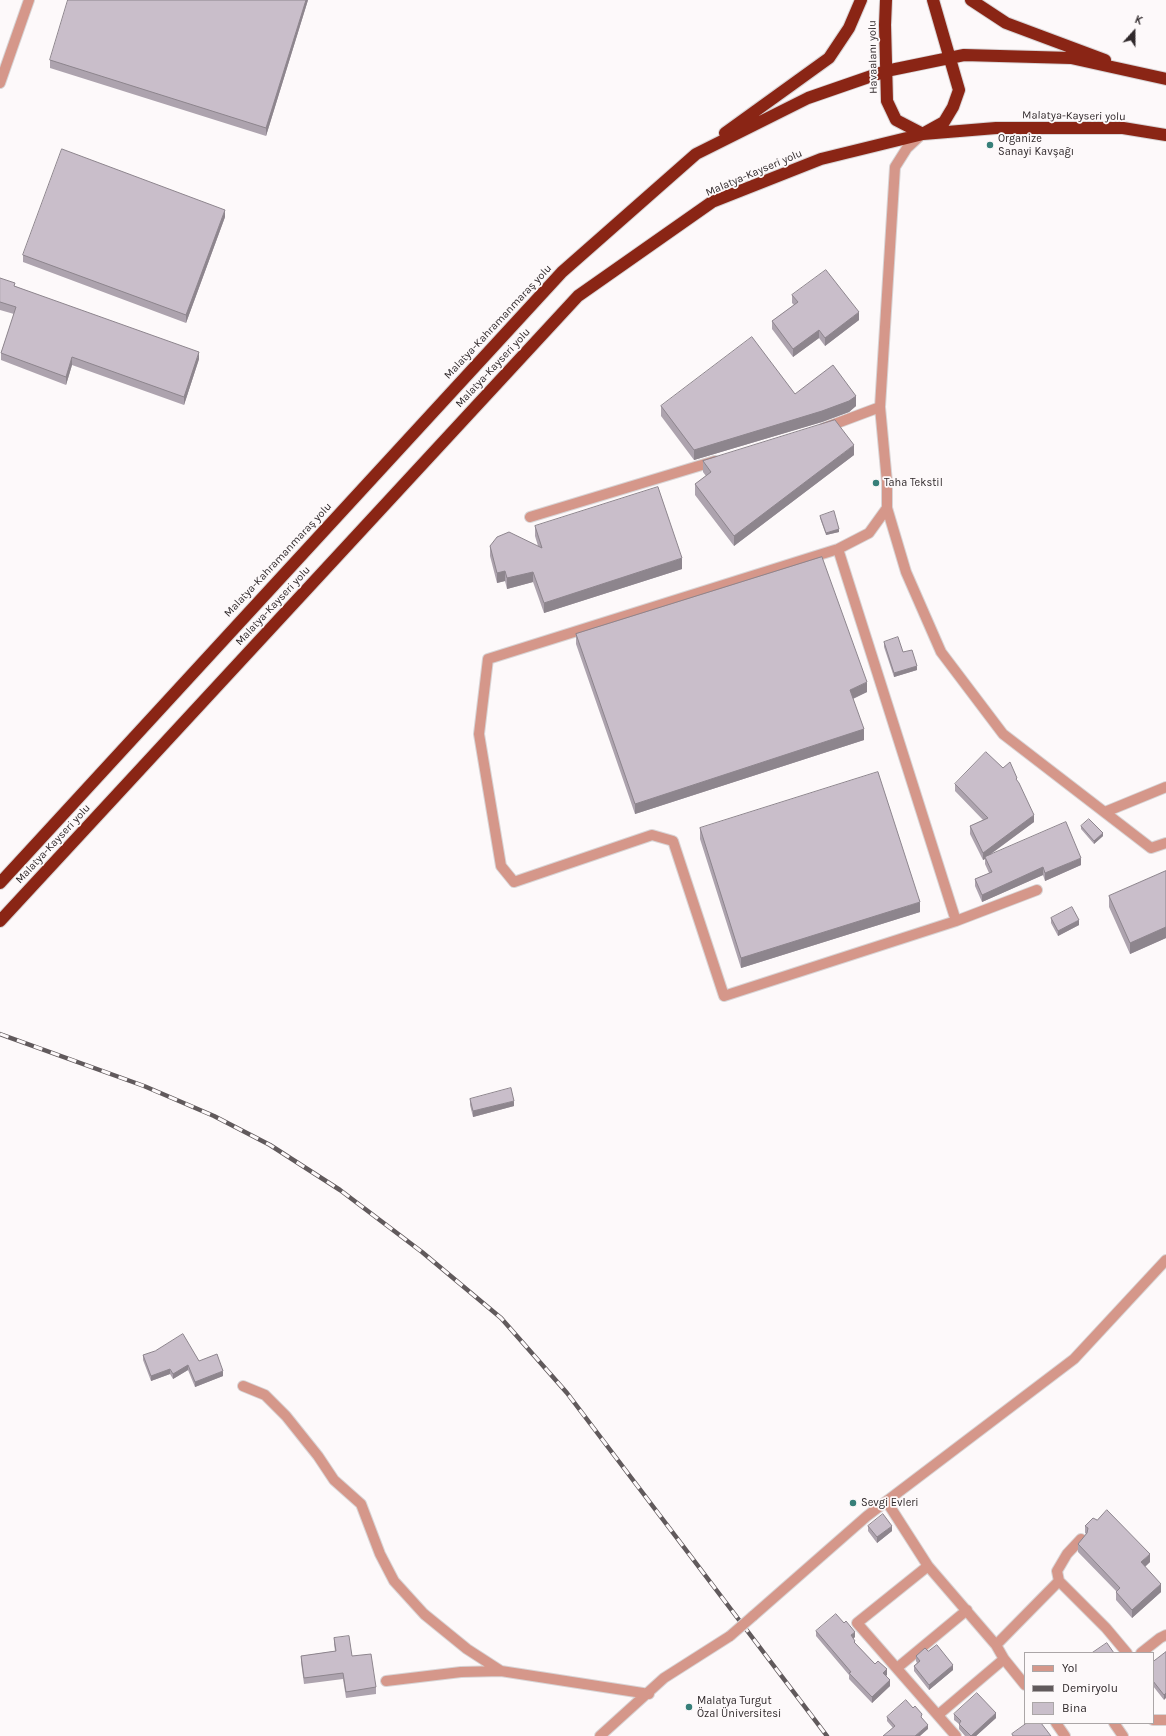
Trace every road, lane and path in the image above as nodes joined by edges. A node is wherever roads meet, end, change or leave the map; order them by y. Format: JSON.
{"nodes":[{"id":1,"x":29,"y":0,"type":"edge"},
{"id":2,"x":861,"y":0,"type":"edge"},
{"id":3,"x":886,"y":0,"type":"edge"},
{"id":4,"x":933,"y":0,"type":"edge"},
{"id":5,"x":971,"y":0,"type":"edge"},
{"id":6,"x":949,"y":59,"type":"junction"},
{"id":7,"x":886,"y":70,"type":"junction"},
{"id":8,"x":1146,"y":74,"type":"junction"},
{"id":9,"x":1166,"y":79,"type":"edge"},
{"id":10,"x":0,"y":84,"type":"edge"},
{"id":11,"x":923,"y":134,"type":"junction"},
{"id":12,"x":1166,"y":135,"type":"edge"},
{"id":13,"x":696,"y":154,"type":"junction"},
{"id":14,"x":880,"y":407,"type":"junction"},
{"id":15,"x":816,"y":430,"type":"edge"},
{"id":16,"x":726,"y":458,"type":"edge"},
{"id":17,"x":887,"y":508,"type":"junction"},
{"id":18,"x":530,"y":517,"type":"dead end"},
{"id":19,"x":838,"y":549,"type":"junction"},
{"id":20,"x":1166,"y":787,"type":"edge"},
{"id":21,"x":1105,"y":812,"type":"junction"},
{"id":22,"x":1166,"y":843,"type":"edge"},
{"id":23,"x":0,"y":883,"type":"edge"},
{"id":24,"x":1037,"y":890,"type":"dead end"},
{"id":25,"x":0,"y":921,"type":"edge"},
{"id":26,"x":956,"y":921,"type":"junction"},
{"id":27,"x":1166,"y":1260,"type":"edge"},
{"id":28,"x":243,"y":1386,"type":"dead end"},
{"id":29,"x":887,"y":1502,"type":"junction"},
{"id":30,"x":1081,"y":1539,"type":"edge"},
{"id":31,"x":928,"y":1566,"type":"junction"},
{"id":32,"x":1059,"y":1581,"type":"junction"},
{"id":33,"x":967,"y":1610,"type":"junction"},
{"id":34,"x":1166,"y":1636,"type":"edge"},
{"id":35,"x":996,"y":1645,"type":"junction"},
{"id":36,"x":1126,"y":1652,"type":"edge"},
{"id":37,"x":1142,"y":1652,"type":"edge"},
{"id":38,"x":1004,"y":1659,"type":"junction"},
{"id":39,"x":897,"y":1668,"type":"junction"},
{"id":40,"x":501,"y":1671,"type":"junction"},
{"id":41,"x":386,"y":1681,"type":"dead end"},
{"id":42,"x":1024,"y":1684,"type":"edge"},
{"id":43,"x":649,"y":1694,"type":"junction"},
{"id":44,"x":938,"y":1715,"type":"junction"},
{"id":45,"x":1154,"y":1720,"type":"edge"},
{"id":46,"x":1166,"y":1720,"type":"edge"},
{"id":47,"x":1057,"y":1724,"type":"edge"},
{"id":48,"x":1115,"y":1724,"type":"edge"},
{"id":49,"x":600,"y":1736,"type":"edge"},
{"id":50,"x":956,"y":1736,"type":"edge"},
{"id":51,"x":1065,"y":1736,"type":"edge"},
{"id":52,"x":1122,"y":1736,"type":"edge"}],
"edges":[{"from":1,"to":10,"type":"street"},
{"from":2,"to":13,"type":"highway"},
{"from":3,"to":7,"type":"highway","name":"Havaalanı yolu"},
{"from":4,"to":6,"type":"highway"},
{"from":5,"to":8,"type":"highway"},
{"from":6,"to":7,"type":"highway","name":"Malatya-Kahramanmaraş yolu"},
{"from":6,"to":8,"type":"highway","name":"Malatya-Kahramanmaraş yolu"},
{"from":6,"to":11,"type":"highway"},
{"from":7,"to":11,"type":"highway","name":"Havaalanı yolu"},
{"from":7,"to":13,"type":"highway","name":"Malatya-Kahramanmaraş yolu"},
{"from":8,"to":9,"type":"highway","name":"Malatya-Kahramanmaraş yolu"},
{"from":11,"to":12,"type":"highway","name":"Malatya-Kayseri yolu"},
{"from":11,"to":14,"type":"street"},
{"from":11,"to":25,"type":"highway","name":"Malatya-Kayseri yolu"},
{"from":13,"to":23,"type":"highway","name":"Malatya-Kahramanmaraş yolu"},
{"from":14,"to":15,"type":"street"},
{"from":14,"to":17,"type":"street"},
{"from":16,"to":18,"type":"street"},
{"from":17,"to":19,"type":"street"},
{"from":17,"to":21,"type":"street"},
{"from":19,"to":26,"type":"street"},
{"from":19,"to":26,"type":"street"},
{"from":20,"to":21,"type":"street"},
{"from":21,"to":22,"type":"street"},
{"from":24,"to":26,"type":"street"},
{"from":27,"to":29,"type":"street"},
{"from":28,"to":40,"type":"street"},
{"from":29,"to":31,"type":"street"},
{"from":29,"to":43,"type":"street","bridge":true},
{"from":30,"to":32,"type":"street"},
{"from":31,"to":33,"type":"street"},
{"from":31,"to":39,"type":"street"},
{"from":32,"to":35,"type":"street"},
{"from":32,"to":36,"type":"street"},
{"from":33,"to":35,"type":"street"},
{"from":33,"to":39,"type":"street"},
{"from":34,"to":37,"type":"street"},
{"from":35,"to":38,"type":"street"},
{"from":38,"to":42,"type":"street"},
{"from":38,"to":44,"type":"street"},
{"from":39,"to":44,"type":"street"},
{"from":40,"to":41,"type":"street"},
{"from":40,"to":43,"type":"street"},
{"from":43,"to":49,"type":"street"},
{"from":44,"to":50,"type":"street"},
{"from":45,"to":46,"type":"street"},
{"from":47,"to":51,"type":"street"},
{"from":48,"to":52,"type":"street"}]}
